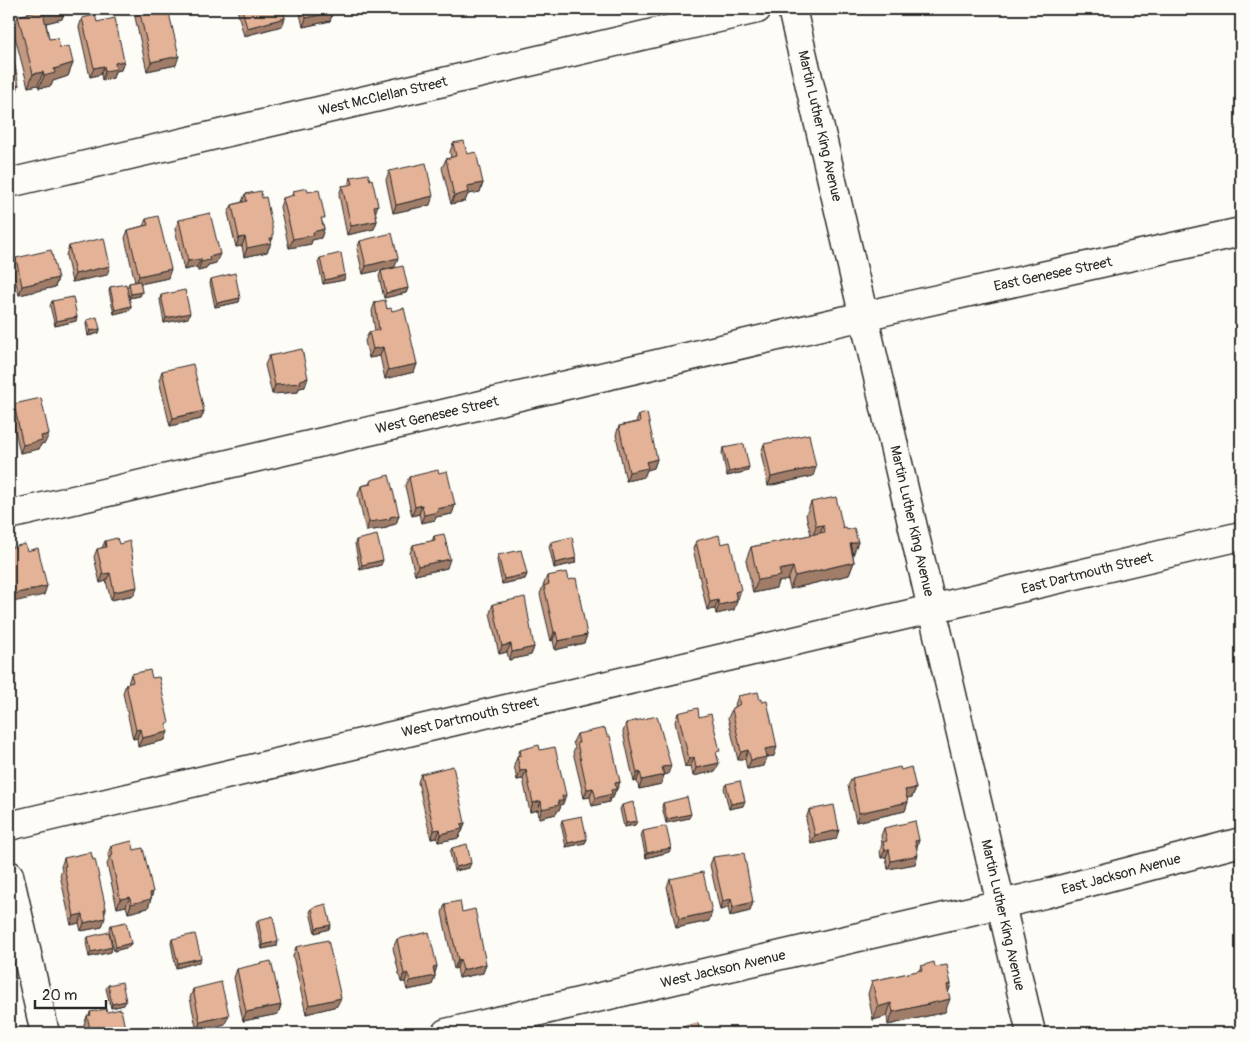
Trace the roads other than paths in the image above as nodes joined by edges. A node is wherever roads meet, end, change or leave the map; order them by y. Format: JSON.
{"nodes":[{"id":1,"x":757,"y":9,"type":"edge"},
{"id":2,"x":792,"y":9,"type":"edge"},
{"id":3,"x":9,"y":183,"type":"edge"},
{"id":4,"x":1241,"y":232,"type":"edge"},
{"id":5,"x":865,"y":316,"type":"junction"},
{"id":6,"x":9,"y":515,"type":"edge"},
{"id":7,"x":1241,"y":536,"type":"edge"},
{"id":8,"x":932,"y":610,"type":"junction"},
{"id":9,"x":9,"y":826,"type":"edge"},
{"id":10,"x":1241,"y":842,"type":"edge"},
{"id":11,"x":9,"y":875,"type":"edge"},
{"id":12,"x":1001,"y":904,"type":"junction"},
{"id":13,"x":45,"y":1033,"type":"edge"},
{"id":14,"x":446,"y":1033,"type":"edge"},
{"id":15,"x":1031,"y":1033,"type":"edge"}],
"edges":[{"from":1,"to":3,"type":"street","name":"West McClellan Street"},
{"from":2,"to":5,"type":"street","name":"Martin Luther King Avenue"},
{"from":4,"to":5,"type":"street","name":"East Genesee Street"},
{"from":5,"to":6,"type":"street","name":"West Genesee Street"},
{"from":5,"to":8,"type":"street","name":"Martin Luther King Avenue"},
{"from":7,"to":8,"type":"street","name":"East Dartmouth Street"},
{"from":8,"to":9,"type":"street","name":"West Dartmouth Street"},
{"from":8,"to":12,"type":"street","name":"Martin Luther King Avenue"},
{"from":10,"to":12,"type":"street","name":"East Jackson Avenue"},
{"from":11,"to":13,"type":"street"},
{"from":12,"to":14,"type":"street","name":"West Jackson Avenue"},
{"from":12,"to":15,"type":"street","name":"Martin Luther King Avenue"}]}
